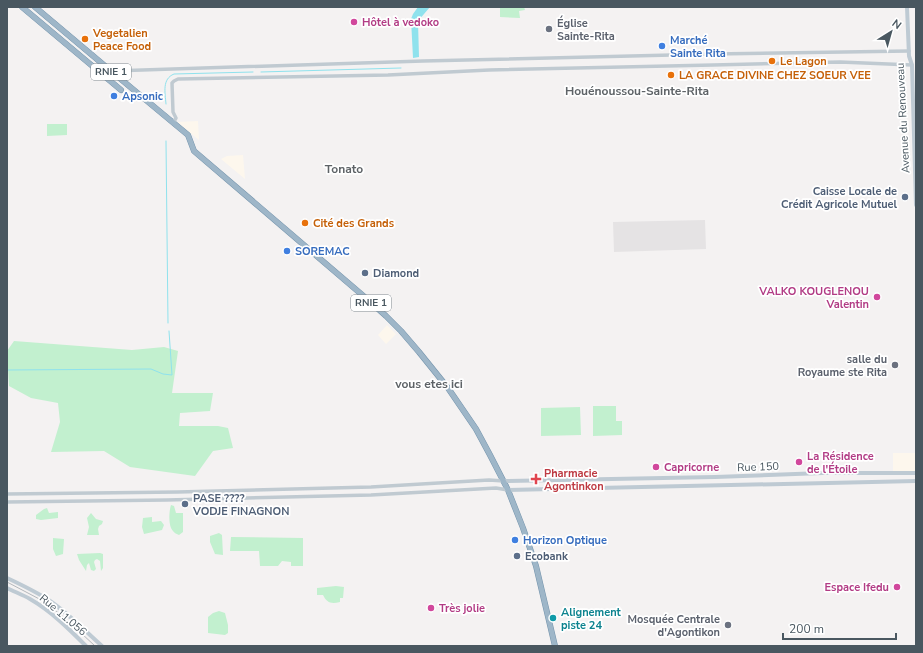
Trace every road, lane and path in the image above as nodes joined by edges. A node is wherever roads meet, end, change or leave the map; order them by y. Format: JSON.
{"nodes":[{"id":1,"x":22,"y":7,"type":"edge"},
{"id":2,"x":35,"y":7,"type":"edge"},
{"id":3,"x":907,"y":7,"type":"edge"},
{"id":4,"x":909,"y":51,"type":"junction"},
{"id":5,"x":912,"y":65,"type":"junction"},
{"id":6,"x":111,"y":71,"type":"junction"},
{"id":7,"x":120,"y":90,"type":"dead end"},
{"id":8,"x":173,"y":123,"type":"junction"},
{"id":9,"x":916,"y":205,"type":"edge"},
{"id":10,"x":822,"y":473,"type":"junction"},
{"id":11,"x":916,"y":473,"type":"edge"},
{"id":12,"x":504,"y":481,"type":"junction"},
{"id":13,"x":916,"y":481,"type":"edge"},
{"id":14,"x":822,"y":483,"type":"junction"},
{"id":15,"x":508,"y":490,"type":"junction"},
{"id":16,"x":7,"y":494,"type":"edge"},
{"id":17,"x":7,"y":502,"type":"edge"},
{"id":18,"x":7,"y":578,"type":"edge"},
{"id":19,"x":7,"y":588,"type":"edge"},
{"id":20,"x":86,"y":646,"type":"edge"},
{"id":21,"x":102,"y":646,"type":"edge"},
{"id":22,"x":555,"y":646,"type":"edge"}],
"edges":[{"from":1,"to":7,"type":"highway","number":"RNIE 1"},
{"from":2,"to":6,"type":"highway","number":"RNIE 1"},
{"from":3,"to":4,"type":"main road","name":"Avenue du Renouveau"},
{"from":4,"to":5,"type":"main road","name":"Avenue du Renouveau"},
{"from":4,"to":6,"type":"street"},
{"from":5,"to":8,"type":"street"},
{"from":5,"to":9,"type":"main road","name":"Avenue du Renouveau"},
{"from":6,"to":8,"type":"highway","number":"RNIE 1"},
{"from":8,"to":12,"type":"highway","number":"RNIE 1"},
{"from":10,"to":11,"type":"main road","name":"Rue 150"},
{"from":10,"to":12,"type":"main road","name":"Rue 150"},
{"from":10,"to":14,"type":"main road"},
{"from":12,"to":15,"type":"highway","number":"RNIE 1"},
{"from":12,"to":16,"type":"street"},
{"from":13,"to":14,"type":"main road","name":"Rue 150"},
{"from":14,"to":15,"type":"main road","name":"Rue 150"},
{"from":15,"to":17,"type":"street"},
{"from":15,"to":22,"type":"highway","number":"RNIE 1"},
{"from":18,"to":21,"type":"main road"},
{"from":19,"to":20,"type":"main road","name":"Rue 11.056"}]}
